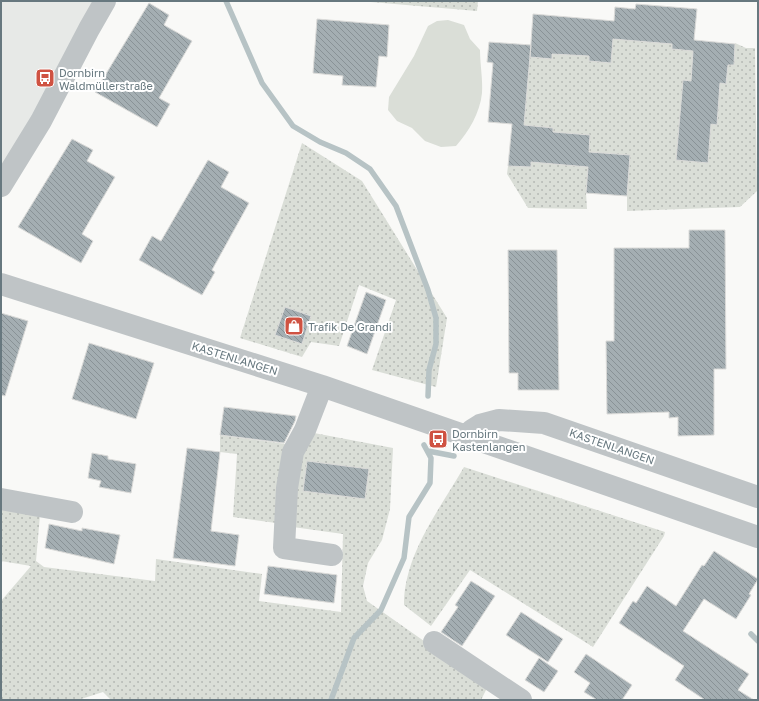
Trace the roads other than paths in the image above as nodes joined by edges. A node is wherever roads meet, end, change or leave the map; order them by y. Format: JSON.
{"nodes":[{"id":1,"x":105,"y":1,"type":"edge"},
{"id":2,"x":1,"y":186,"type":"edge"},
{"id":3,"x":1,"y":284,"type":"edge"},
{"id":4,"x":322,"y":386,"type":"junction"},
{"id":5,"x":467,"y":437,"type":"junction"},
{"id":6,"x":758,"y":497,"type":"edge"},
{"id":7,"x":1,"y":499,"type":"edge"},
{"id":8,"x":72,"y":512,"type":"dead end"},
{"id":9,"x":758,"y":537,"type":"edge"},
{"id":10,"x":332,"y":554,"type":"dead end"},
{"id":11,"x":434,"y":642,"type":"dead end"},
{"id":12,"x":521,"y":700,"type":"edge"}],
"edges":[{"from":1,"to":2,"type":"street"},
{"from":3,"to":4,"type":"street","name":"KASTENLANGEN"},
{"from":4,"to":5,"type":"street","name":"KASTENLANGEN"},
{"from":4,"to":10,"type":"street"},
{"from":5,"to":6,"type":"street","name":"KASTENLANGEN"},
{"from":5,"to":9,"type":"street","name":"KASTENLANGEN"},
{"from":7,"to":8,"type":"street"},
{"from":11,"to":12,"type":"street"}]}
